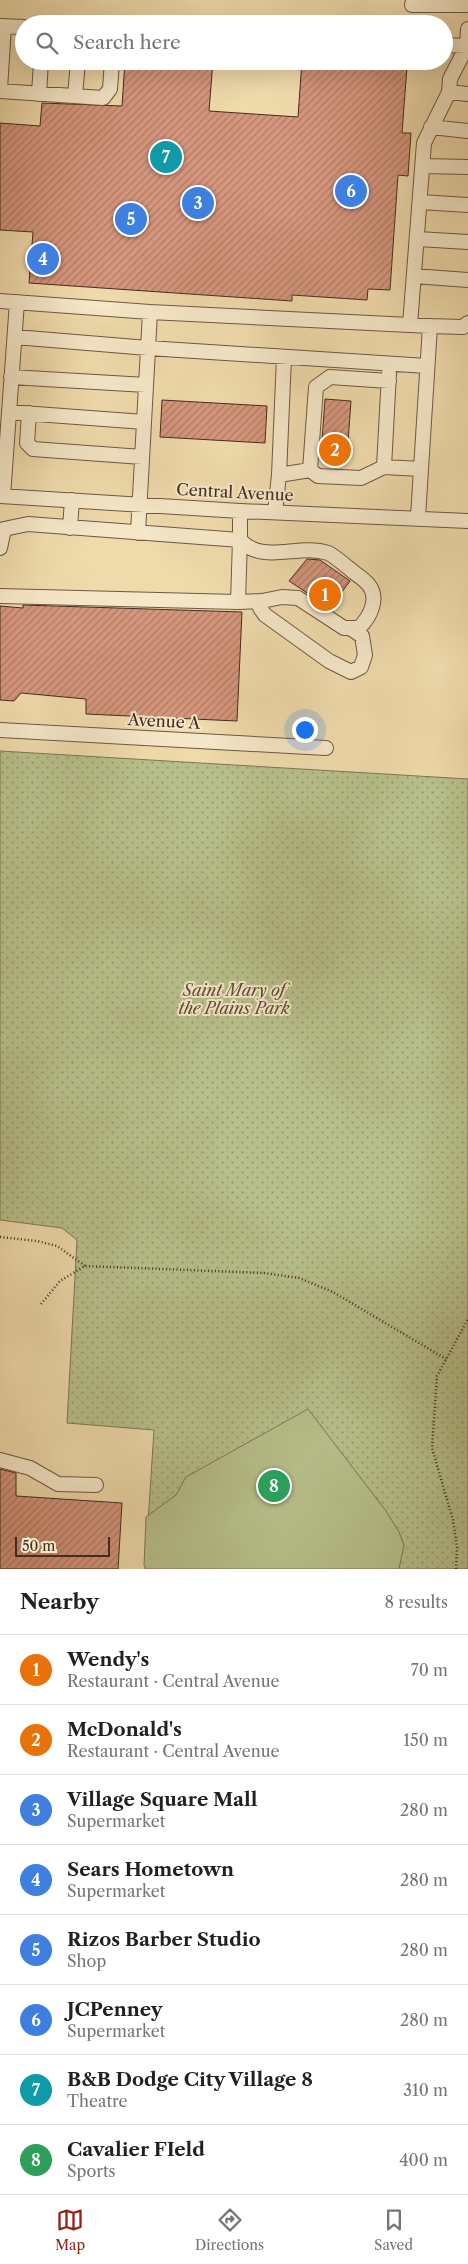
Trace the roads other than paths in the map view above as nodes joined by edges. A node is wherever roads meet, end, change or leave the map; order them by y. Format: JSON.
{"nodes":[{"id":1,"x":413,"y":0,"type":"edge"},
{"id":2,"x":468,"y":6,"type":"edge"},
{"id":3,"x":2,"y":26,"type":"edge"},
{"id":4,"x":15,"y":27,"type":"edge"},
{"id":5,"x":468,"y":29,"type":"edge"},
{"id":6,"x":453,"y":45,"type":"edge"},
{"id":7,"x":467,"y":46,"type":"junction"},
{"id":8,"x":40,"y":70,"type":"edge"},
{"id":9,"x":77,"y":70,"type":"edge"},
{"id":10,"x":111,"y":70,"type":"edge"},
{"id":11,"x":0,"y":90,"type":"edge"},
{"id":12,"x":449,"y":92,"type":"junction"},
{"id":13,"x":39,"y":94,"type":"junction"},
{"id":14,"x":468,"y":94,"type":"edge"},
{"id":15,"x":75,"y":96,"type":"junction"},
{"id":16,"x":431,"y":126,"type":"junction"},
{"id":17,"x":468,"y":131,"type":"edge"},
{"id":18,"x":423,"y":166,"type":"junction"},
{"id":19,"x":468,"y":167,"type":"edge"},
{"id":20,"x":420,"y":202,"type":"junction"},
{"id":21,"x":468,"y":204,"type":"edge"},
{"id":22,"x":418,"y":239,"type":"junction"},
{"id":23,"x":468,"y":242,"type":"edge"},
{"id":24,"x":414,"y":276,"type":"junction"},
{"id":25,"x":468,"y":280,"type":"edge"},
{"id":26,"x":0,"y":301,"type":"edge"},
{"id":27,"x":17,"y":302,"type":"junction"},
{"id":28,"x":150,"y":312,"type":"junction"},
{"id":29,"x":468,"y":323,"type":"edge"},
{"id":30,"x":410,"y":325,"type":"junction"},
{"id":31,"x":430,"y":326,"type":"junction"},
{"id":32,"x":15,"y":337,"type":"junction"},
{"id":33,"x":148,"y":348,"type":"junction"},
{"id":34,"x":284,"y":357,"type":"junction"},
{"id":35,"x":390,"y":363,"type":"junction"},
{"id":36,"x":427,"y":366,"type":"junction"},
{"id":37,"x":12,"y":378,"type":"junction"},
{"id":38,"x":389,"y":381,"type":"junction"},
{"id":39,"x":146,"y":385,"type":"junction"},
{"id":40,"x":9,"y":412,"type":"junction"},
{"id":41,"x":29,"y":413,"type":"junction"},
{"id":42,"x":144,"y":422,"type":"junction"},
{"id":43,"x":142,"y":457,"type":"junction"},
{"id":44,"x":384,"y":467,"type":"junction"},
{"id":45,"x":421,"y":469,"type":"junction"},
{"id":46,"x":310,"y":470,"type":"junction"},
{"id":47,"x":279,"y":474,"type":"junction"},
{"id":48,"x":1,"y":496,"type":"edge"},
{"id":49,"x":72,"y":500,"type":"junction"},
{"id":50,"x":139,"y":504,"type":"junction"},
{"id":51,"x":240,"y":511,"type":"junction"},
{"id":52,"x":275,"y":512,"type":"junction"},
{"id":53,"x":418,"y":518,"type":"junction"},
{"id":54,"x":468,"y":521,"type":"edge"},
{"id":55,"x":70,"y":528,"type":"junction"},
{"id":56,"x":138,"y":533,"type":"junction"},
{"id":57,"x":240,"y":540,"type":"junction"},
{"id":58,"x":0,"y":548,"type":"edge"},
{"id":59,"x":0,"y":596,"type":"edge"},
{"id":60,"x":260,"y":601,"type":"junction"},
{"id":61,"x":238,"y":602,"type":"junction"},
{"id":62,"x":350,"y":628,"type":"junction"},
{"id":63,"x":0,"y":730,"type":"edge"},
{"id":64,"x":326,"y":748,"type":"dead end"},
{"id":65,"x":0,"y":1460,"type":"edge"},
{"id":66,"x":96,"y":1485,"type":"dead end"}],
"edges":[{"from":1,"to":2,"type":"street"},
{"from":3,"to":4,"type":"street"},
{"from":3,"to":11,"type":"street"},
{"from":5,"to":7,"type":"street"},
{"from":6,"to":7,"type":"street"},
{"from":7,"to":12,"type":"street"},
{"from":8,"to":13,"type":"street"},
{"from":9,"to":15,"type":"street"},
{"from":10,"to":15,"type":"street"},
{"from":11,"to":13,"type":"street"},
{"from":12,"to":14,"type":"street"},
{"from":12,"to":16,"type":"street"},
{"from":13,"to":15,"type":"street"},
{"from":16,"to":17,"type":"street"},
{"from":16,"to":18,"type":"street"},
{"from":18,"to":19,"type":"street"},
{"from":18,"to":20,"type":"street"},
{"from":20,"to":21,"type":"street"},
{"from":20,"to":22,"type":"street"},
{"from":22,"to":23,"type":"street"},
{"from":22,"to":24,"type":"street"},
{"from":24,"to":25,"type":"street"},
{"from":24,"to":30,"type":"street"},
{"from":26,"to":27,"type":"street"},
{"from":27,"to":28,"type":"street"},
{"from":27,"to":32,"type":"street"},
{"from":28,"to":30,"type":"street"},
{"from":28,"to":33,"type":"street"},
{"from":29,"to":31,"type":"street"},
{"from":30,"to":31,"type":"street"},
{"from":31,"to":36,"type":"street"},
{"from":32,"to":33,"type":"street"},
{"from":32,"to":37,"type":"street"},
{"from":33,"to":34,"type":"street"},
{"from":33,"to":39,"type":"street"},
{"from":34,"to":35,"type":"street"},
{"from":34,"to":47,"type":"street"},
{"from":35,"to":36,"type":"street"},
{"from":35,"to":38,"type":"street"},
{"from":36,"to":45,"type":"street"},
{"from":37,"to":39,"type":"street"},
{"from":37,"to":40,"type":"street"},
{"from":38,"to":44,"type":"street"},
{"from":38,"to":46,"type":"street"},
{"from":39,"to":42,"type":"street"},
{"from":40,"to":41,"type":"street"},
{"from":40,"to":48,"type":"street"},
{"from":41,"to":42,"type":"street"},
{"from":41,"to":43,"type":"street"},
{"from":42,"to":43,"type":"street"},
{"from":43,"to":50,"type":"street"},
{"from":44,"to":45,"type":"street"},
{"from":44,"to":46,"type":"street"},
{"from":45,"to":53,"type":"street"},
{"from":46,"to":47,"type":"street"},
{"from":47,"to":52,"type":"street"},
{"from":48,"to":49,"type":"street","name":"Central Avenue"},
{"from":49,"to":50,"type":"street","name":"Central Avenue"},
{"from":49,"to":55,"type":"street"},
{"from":50,"to":51,"type":"street","name":"Central Avenue"},
{"from":50,"to":56,"type":"street"},
{"from":51,"to":52,"type":"street","name":"Central Avenue"},
{"from":51,"to":57,"type":"street"},
{"from":52,"to":53,"type":"street","name":"Central Avenue"},
{"from":53,"to":54,"type":"street","name":"Central Avenue"},
{"from":55,"to":56,"type":"street"},
{"from":55,"to":58,"type":"street"},
{"from":56,"to":57,"type":"street"},
{"from":57,"to":61,"type":"street"},
{"from":57,"to":62,"type":"street"},
{"from":59,"to":61,"type":"street"},
{"from":60,"to":61,"type":"street"},
{"from":60,"to":62,"type":"street"},
{"from":60,"to":62,"type":"street"},
{"from":63,"to":64,"type":"street","name":"Avenue A"},
{"from":65,"to":66,"type":"street"}]}
